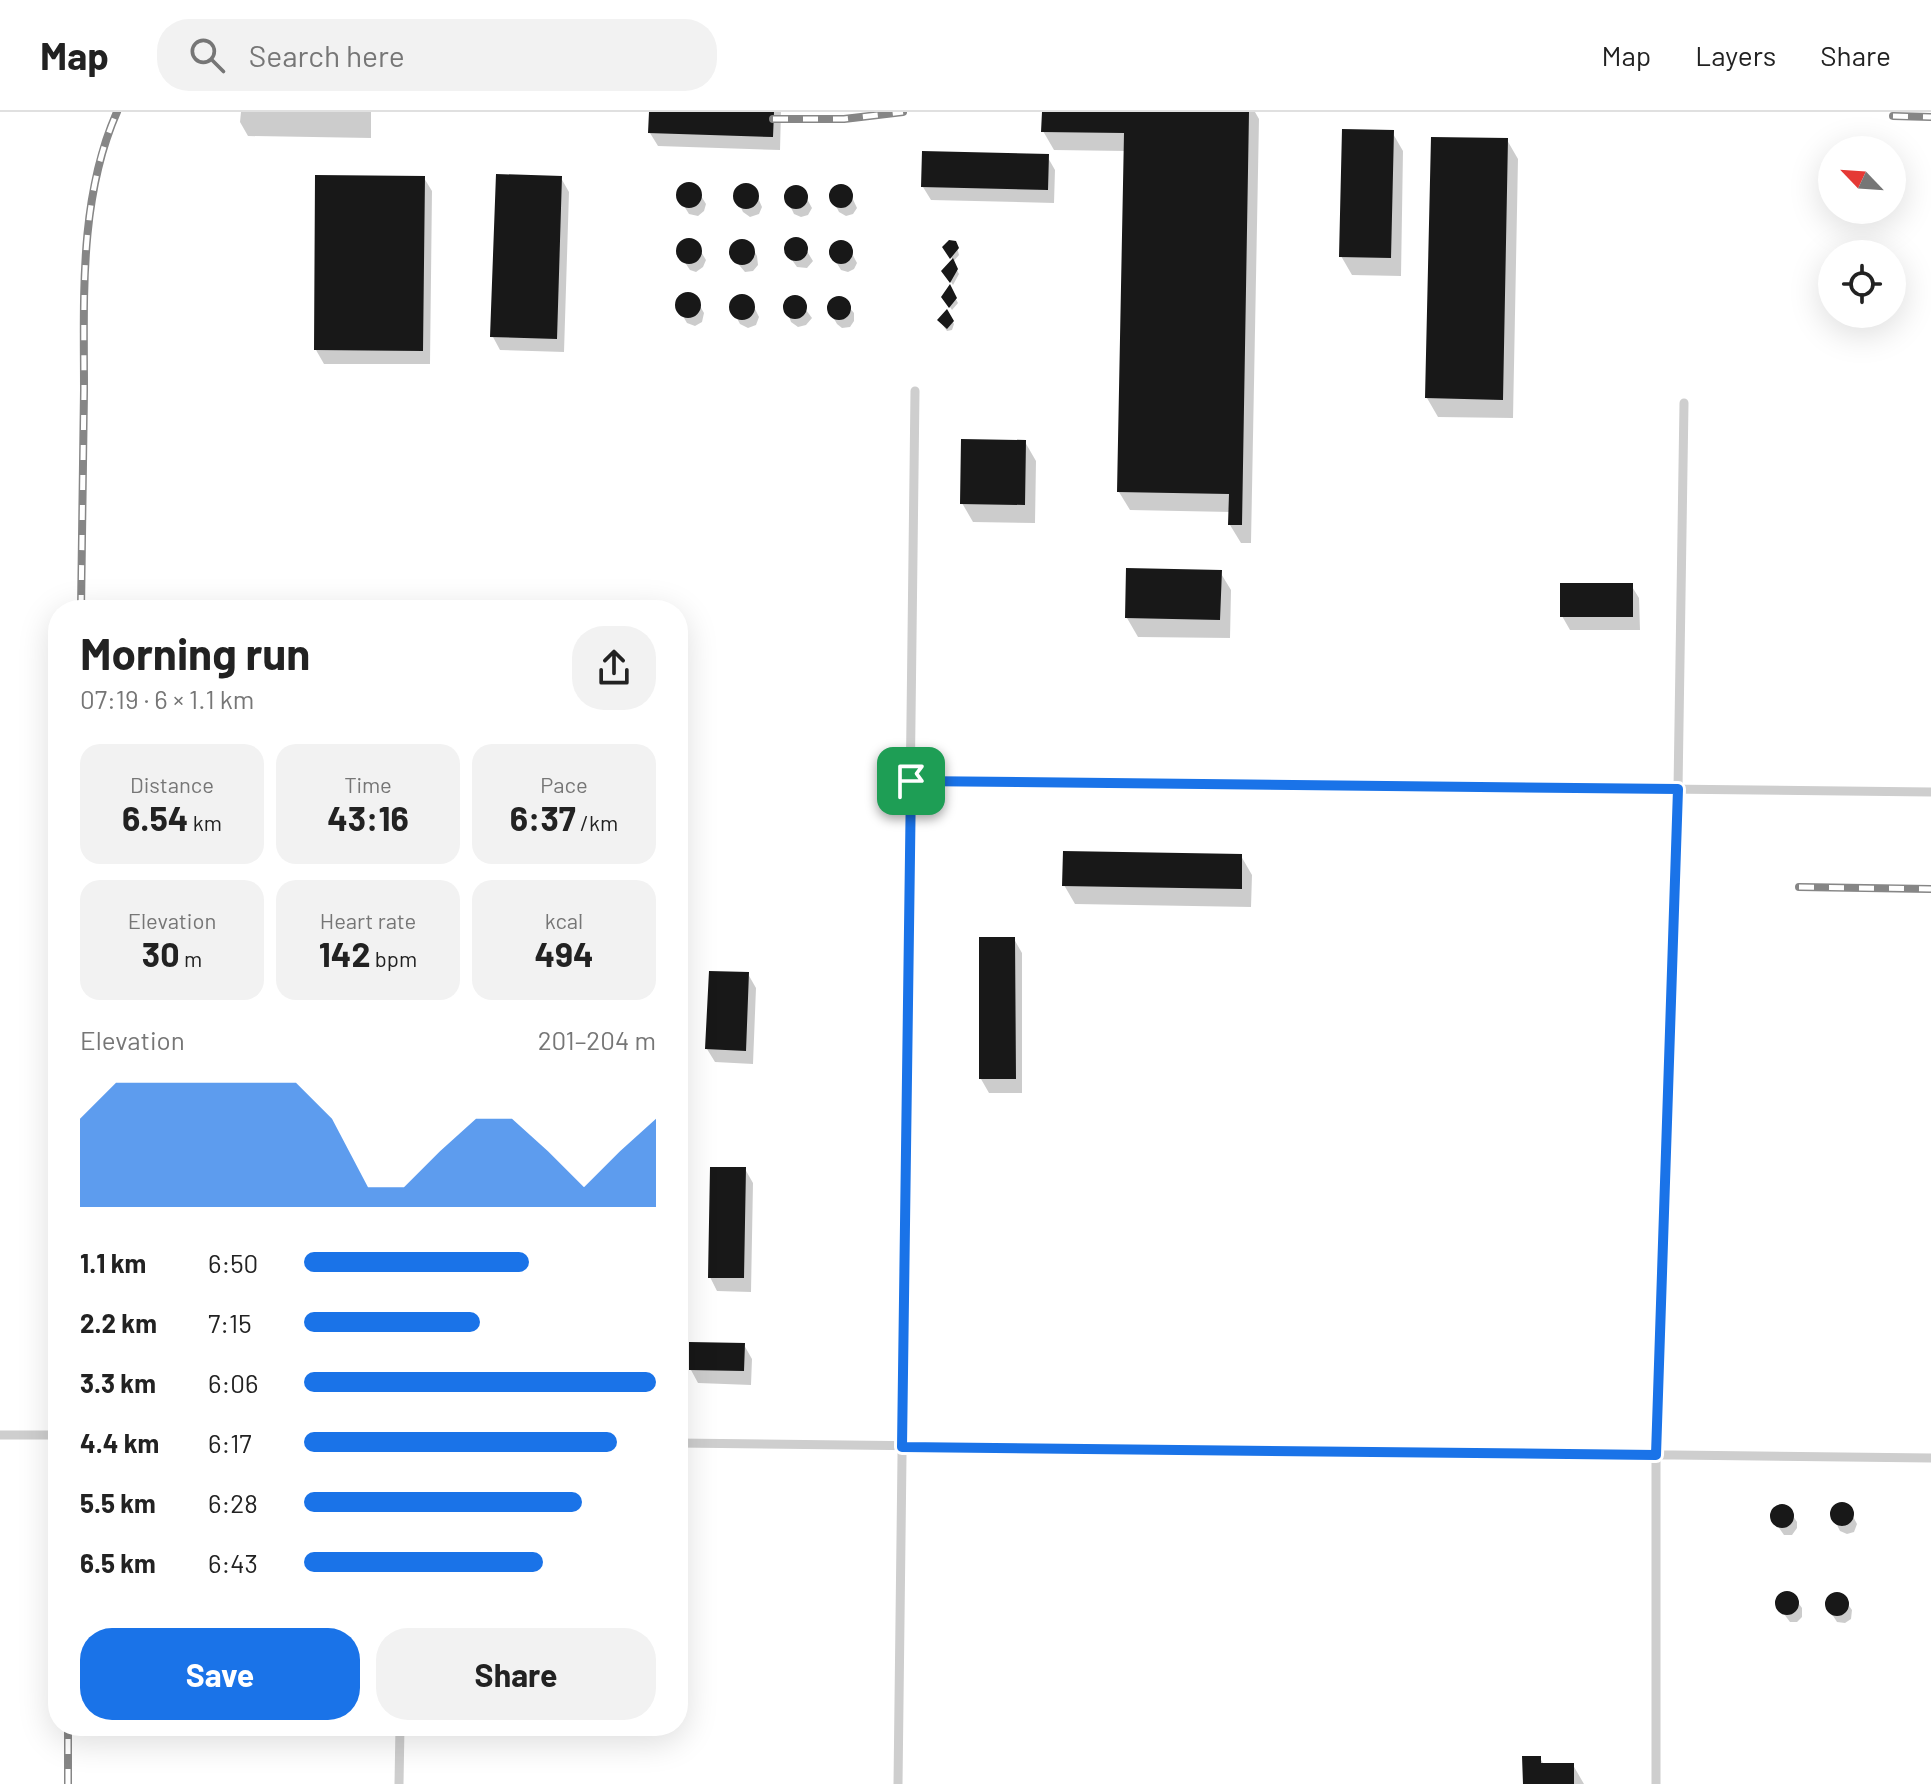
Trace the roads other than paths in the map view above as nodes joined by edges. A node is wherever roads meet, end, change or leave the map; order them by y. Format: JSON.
{"nodes":[{"id":1,"x":915,"y":391,"type":"dead end"},
{"id":2,"x":1684,"y":403,"type":"dead end"},
{"id":3,"x":911,"y":781,"type":"junction"},
{"id":4,"x":1678,"y":789,"type":"junction"},
{"id":5,"x":1931,"y":792,"type":"edge"},
{"id":6,"x":0,"y":1435,"type":"edge"},
{"id":7,"x":48,"y":1435,"type":"edge"},
{"id":8,"x":688,"y":1443,"type":"edge"},
{"id":9,"x":902,"y":1447,"type":"junction"},
{"id":10,"x":1656,"y":1455,"type":"junction"},
{"id":11,"x":1931,"y":1458,"type":"edge"},
{"id":12,"x":400,"y":1736,"type":"edge"},
{"id":13,"x":399,"y":1784,"type":"edge"},
{"id":14,"x":898,"y":1784,"type":"edge"},
{"id":15,"x":1656,"y":1784,"type":"edge"}],
"edges":[{"from":1,"to":3,"type":"lane"},
{"from":2,"to":4,"type":"lane"},
{"from":3,"to":4,"type":"lane"},
{"from":3,"to":9,"type":"lane"},
{"from":4,"to":5,"type":"lane"},
{"from":4,"to":10,"type":"lane"},
{"from":6,"to":7,"type":"lane"},
{"from":8,"to":9,"type":"lane"},
{"from":9,"to":10,"type":"lane"},
{"from":9,"to":14,"type":"lane"},
{"from":10,"to":11,"type":"lane"},
{"from":10,"to":15,"type":"lane"},
{"from":12,"to":13,"type":"lane"}]}
